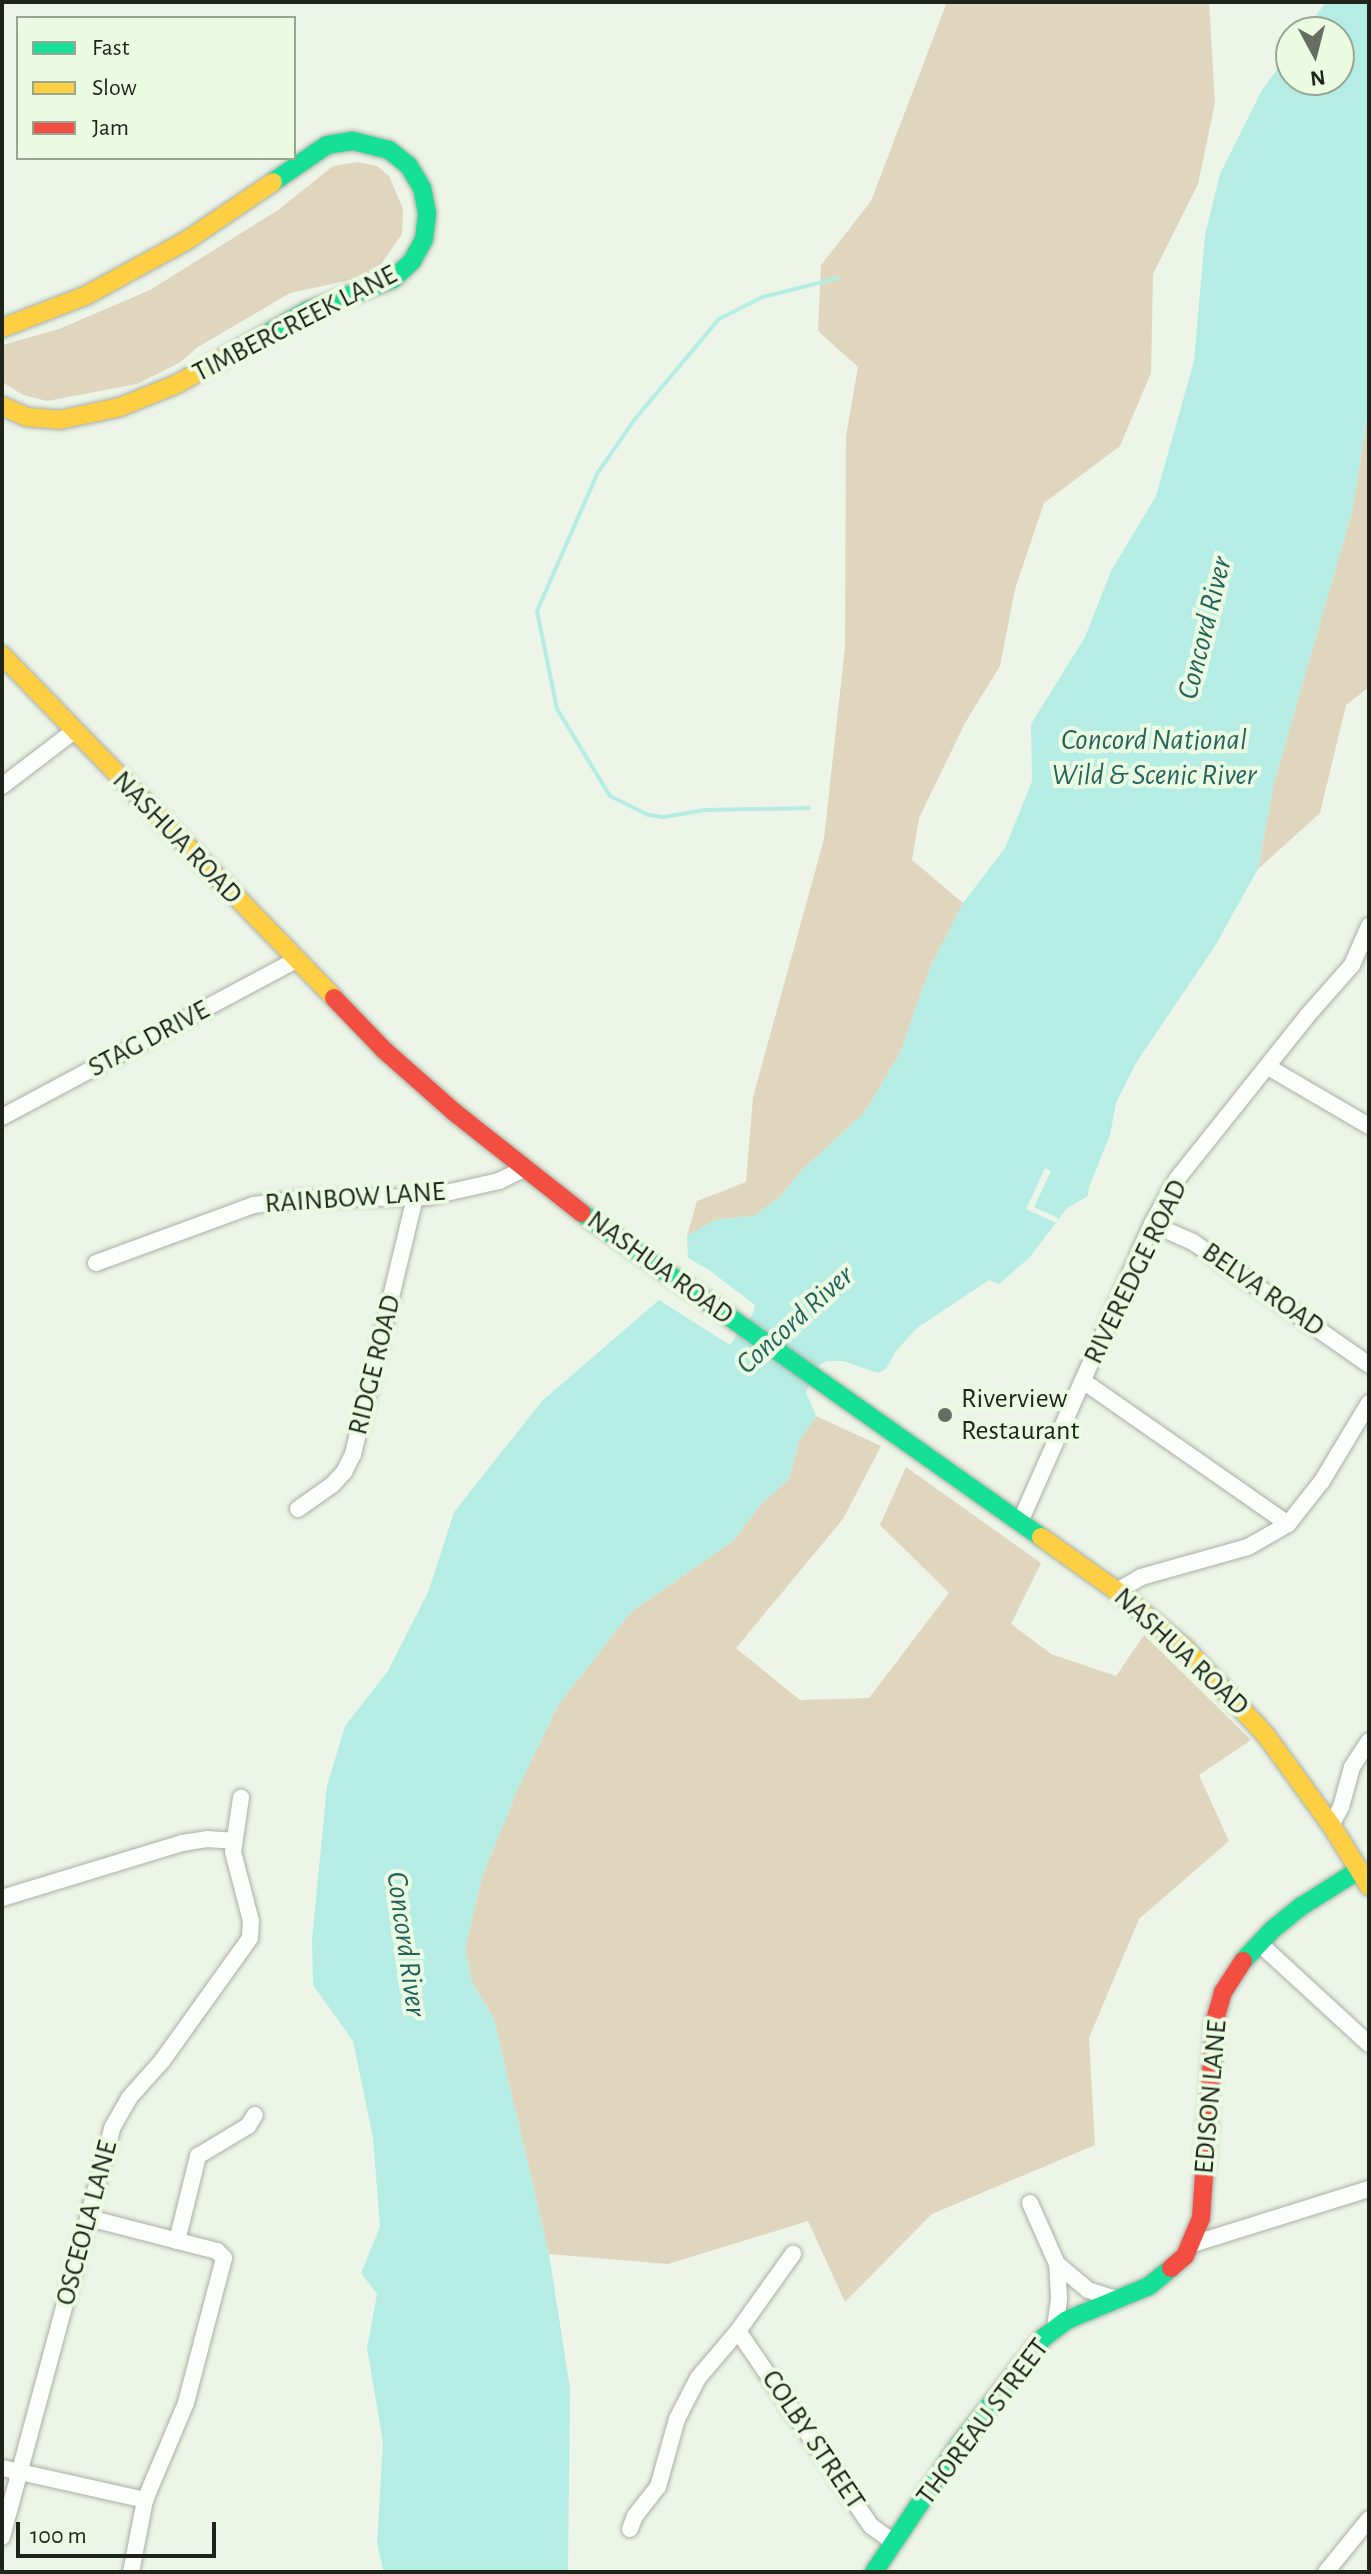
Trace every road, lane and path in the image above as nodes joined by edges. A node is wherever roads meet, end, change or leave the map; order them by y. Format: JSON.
{"nodes":[{"id":1,"x":2,"y":328,"type":"edge"},
{"id":2,"x":2,"y":406,"type":"edge"},
{"id":3,"x":2,"y":655,"type":"edge"},
{"id":4,"x":73,"y":732,"type":"junction"},
{"id":5,"x":2,"y":786,"type":"edge"},
{"id":6,"x":1369,"y":926,"type":"edge"},
{"id":7,"x":296,"y":960,"type":"junction"},
{"id":8,"x":1268,"y":1067,"type":"junction"},
{"id":9,"x":2,"y":1117,"type":"edge"},
{"id":10,"x":1369,"y":1126,"type":"edge"},
{"id":11,"x":524,"y":1169,"type":"junction"},
{"id":12,"x":415,"y":1198,"type":"junction"},
{"id":13,"x":1152,"y":1224,"type":"junction"},
{"id":14,"x":96,"y":1263,"type":"dead end"},
{"id":15,"x":1369,"y":1365,"type":"edge"},
{"id":16,"x":1083,"y":1381,"type":"junction"},
{"id":17,"x":1369,"y":1403,"type":"edge"},
{"id":18,"x":298,"y":1509,"type":"dead end"},
{"id":19,"x":1020,"y":1522,"type":"junction"},
{"id":20,"x":1288,"y":1524,"type":"junction"},
{"id":21,"x":1117,"y":1591,"type":"junction"},
{"id":22,"x":1369,"y":1741,"type":"edge"},
{"id":23,"x":241,"y":1798,"type":"dead end"},
{"id":24,"x":1331,"y":1825,"type":"junction"},
{"id":25,"x":233,"y":1841,"type":"junction"},
{"id":26,"x":1364,"y":1878,"type":"edge"},
{"id":27,"x":2,"y":1898,"type":"edge"},
{"id":28,"x":1259,"y":1943,"type":"junction"},
{"id":29,"x":1369,"y":2044,"type":"edge"},
{"id":30,"x":255,"y":2115,"type":"dead end"},
{"id":31,"x":1369,"y":2189,"type":"edge"},
{"id":32,"x":1030,"y":2203,"type":"dead end"},
{"id":33,"x":89,"y":2218,"type":"junction"},
{"id":34,"x":177,"y":2241,"type":"junction"},
{"id":35,"x":1193,"y":2244,"type":"junction"},
{"id":36,"x":793,"y":2254,"type":"dead end"},
{"id":37,"x":1057,"y":2264,"type":"junction"},
{"id":38,"x":1115,"y":2299,"type":"junction"},
{"id":39,"x":1055,"y":2328,"type":"junction"},
{"id":40,"x":738,"y":2331,"type":"junction"},
{"id":41,"x":10,"y":2470,"type":"edge"},
{"id":42,"x":145,"y":2500,"type":"junction"},
{"id":43,"x":1369,"y":2519,"type":"edge"},
{"id":44,"x":630,"y":2529,"type":"dead end"},
{"id":45,"x":2,"y":2537,"type":"edge"},
{"id":46,"x":894,"y":2543,"type":"junction"},
{"id":47,"x":131,"y":2572,"type":"edge"},
{"id":48,"x":874,"y":2572,"type":"edge"},
{"id":49,"x":1326,"y":2572,"type":"edge"}],
"edges":[{"from":1,"to":2,"type":"street","name":"TIMBERCREEK LANE"},
{"from":3,"to":4,"type":"street","name":"NASHUA ROAD"},
{"from":4,"to":5,"type":"street"},
{"from":4,"to":7,"type":"street","name":"NASHUA ROAD"},
{"from":6,"to":8,"type":"street","name":"RIVEREDGE ROAD"},
{"from":7,"to":9,"type":"street","name":"STAG DRIVE"},
{"from":7,"to":11,"type":"street","name":"NASHUA ROAD"},
{"from":8,"to":10,"type":"street"},
{"from":8,"to":13,"type":"street","name":"RIVEREDGE ROAD"},
{"from":11,"to":12,"type":"street","name":"RAINBOW LANE"},
{"from":11,"to":19,"type":"street","name":"NASHUA ROAD"},
{"from":12,"to":14,"type":"street","name":"RAINBOW LANE"},
{"from":12,"to":18,"type":"street","name":"RIDGE ROAD"},
{"from":13,"to":15,"type":"street","name":"BELVA ROAD"},
{"from":13,"to":16,"type":"street","name":"RIVEREDGE ROAD"},
{"from":16,"to":19,"type":"street","name":"RIVEREDGE ROAD"},
{"from":16,"to":20,"type":"street"},
{"from":17,"to":20,"type":"street"},
{"from":19,"to":21,"type":"street","name":"NASHUA ROAD"},
{"from":20,"to":21,"type":"street"},
{"from":21,"to":24,"type":"street","name":"NASHUA ROAD"},
{"from":22,"to":24,"type":"street"},
{"from":23,"to":25,"type":"street"},
{"from":24,"to":26,"type":"street","name":"NASHUA ROAD"},
{"from":25,"to":27,"type":"street"},
{"from":25,"to":33,"type":"street","name":"OSCEOLA LANE"},
{"from":26,"to":28,"type":"street","name":"EDISON LANE"},
{"from":28,"to":29,"type":"street"},
{"from":28,"to":35,"type":"street","name":"EDISON LANE"},
{"from":30,"to":34,"type":"street"},
{"from":31,"to":35,"type":"street"},
{"from":32,"to":37,"type":"street"},
{"from":33,"to":34,"type":"street"},
{"from":33,"to":41,"type":"street","name":"OSCEOLA LANE"},
{"from":34,"to":42,"type":"street"},
{"from":35,"to":38,"type":"street","name":"THOREAU STREET"},
{"from":36,"to":40,"type":"street"},
{"from":37,"to":38,"type":"street"},
{"from":37,"to":39,"type":"street"},
{"from":38,"to":39,"type":"street","name":"THOREAU STREET"},
{"from":39,"to":46,"type":"street","name":"THOREAU STREET"},
{"from":40,"to":44,"type":"street"},
{"from":40,"to":46,"type":"street","name":"COLBY STREET"},
{"from":41,"to":42,"type":"street"},
{"from":41,"to":45,"type":"street","name":"OSCEOLA LANE"},
{"from":42,"to":47,"type":"street"},
{"from":43,"to":49,"type":"street"},
{"from":46,"to":48,"type":"street","name":"THOREAU STREET"}]}
